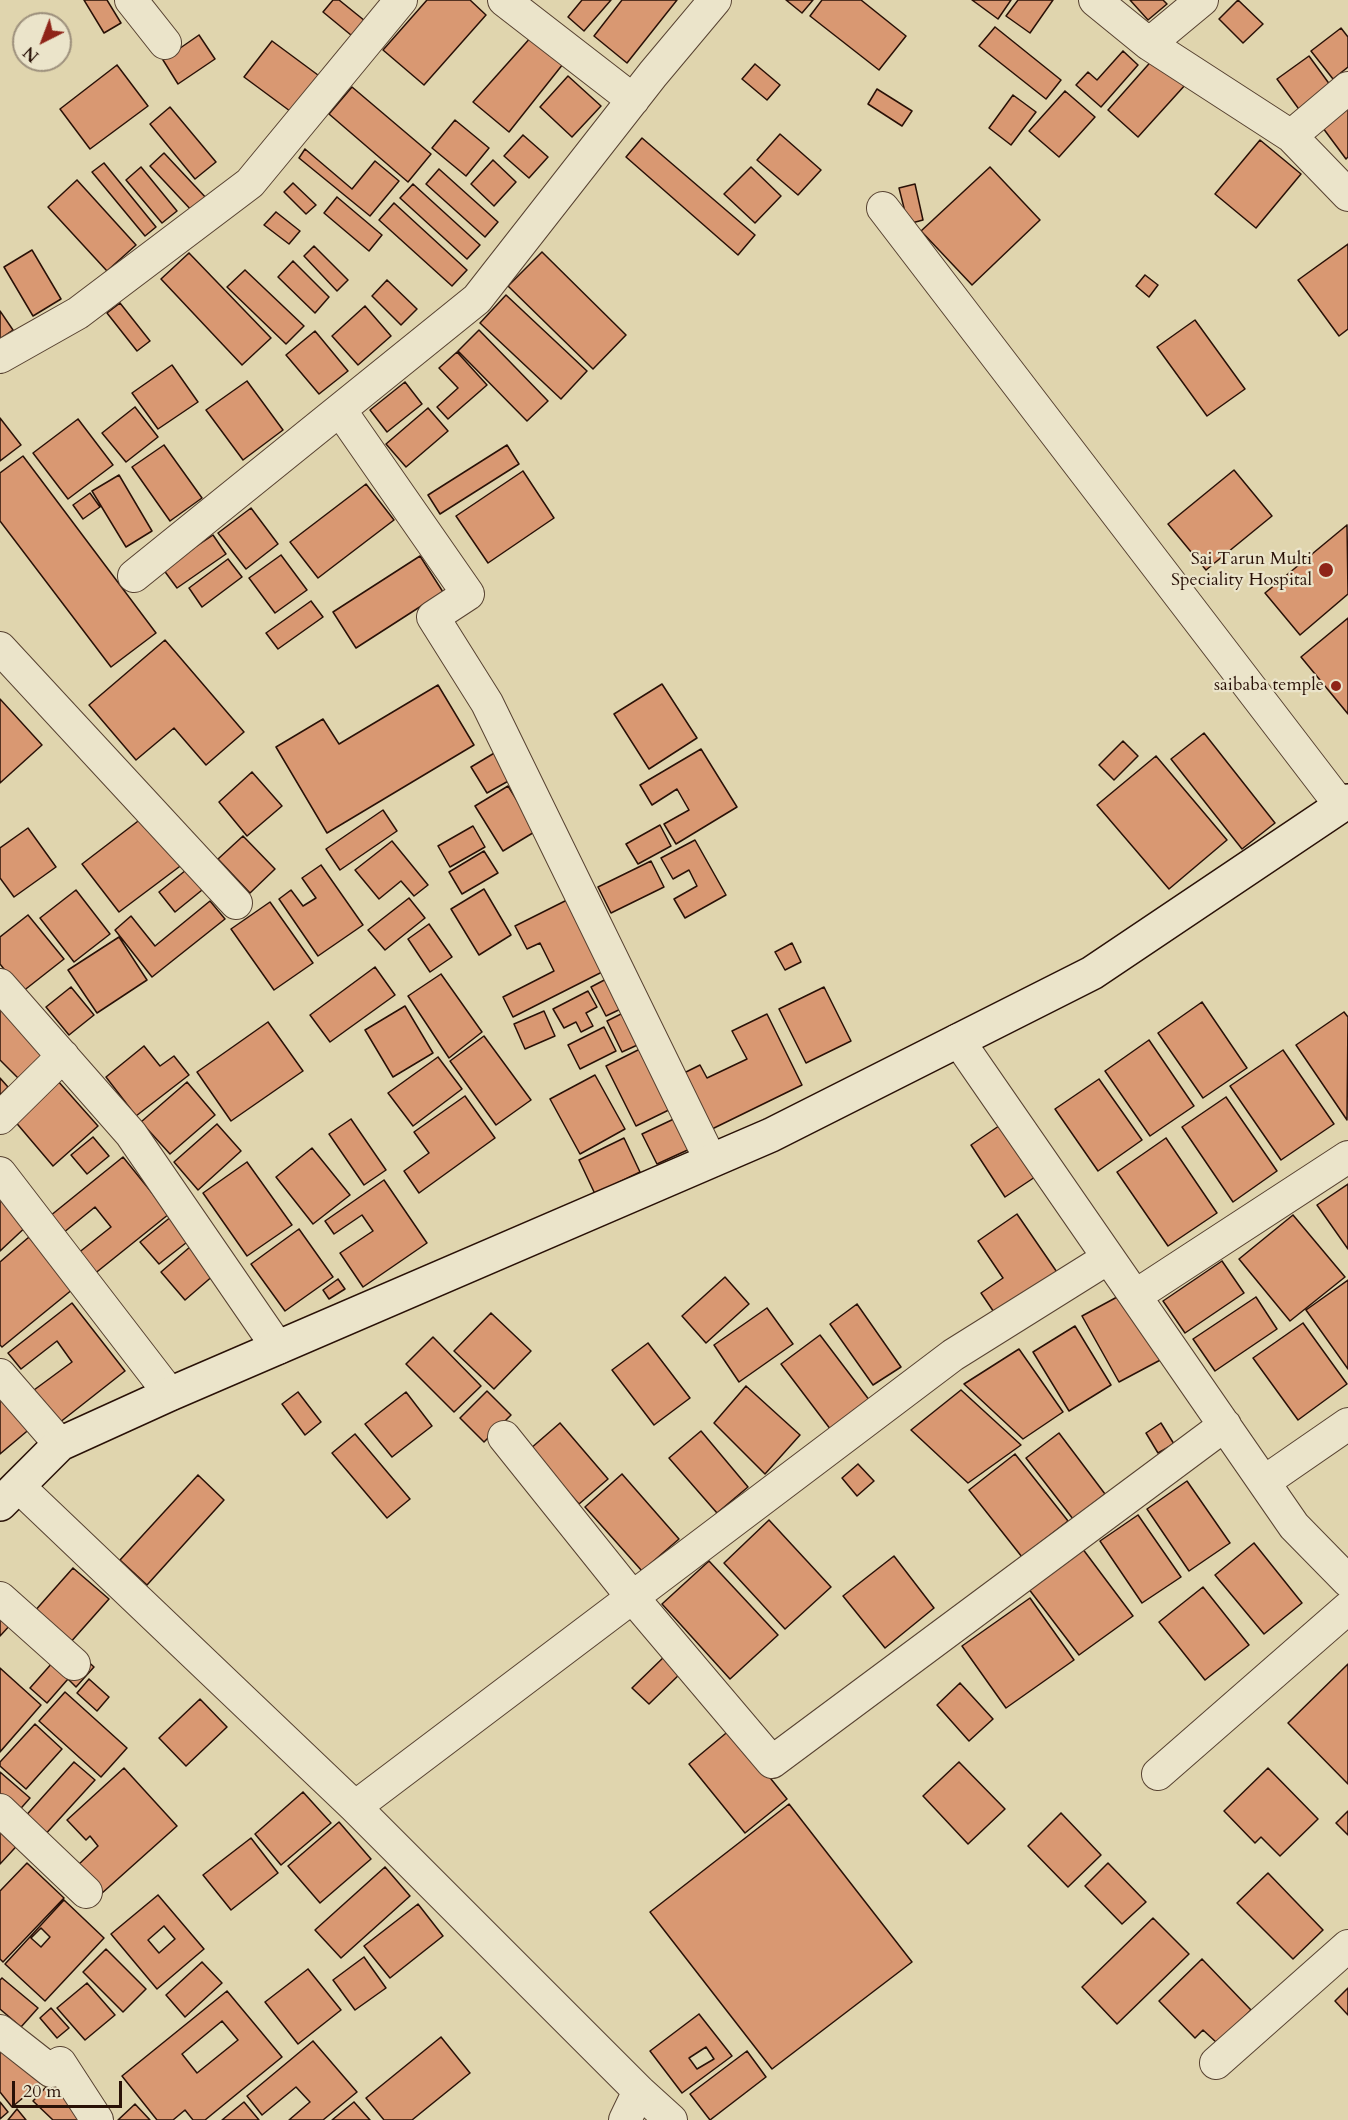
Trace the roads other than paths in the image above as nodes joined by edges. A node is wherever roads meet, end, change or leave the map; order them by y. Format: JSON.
{"nodes":[{"id":1,"x":130,"y":0,"type":"edge"},
{"id":2,"x":401,"y":0,"type":"edge"},
{"id":3,"x":504,"y":0,"type":"edge"},
{"id":4,"x":715,"y":0,"type":"edge"},
{"id":5,"x":1095,"y":0,"type":"edge"},
{"id":6,"x":1202,"y":0,"type":"edge"},
{"id":7,"x":165,"y":43,"type":"dead end"},
{"id":8,"x":1149,"y":44,"type":"junction"},
{"id":9,"x":1348,"y":88,"type":"edge"},
{"id":10,"x":633,"y":100,"type":"junction"},
{"id":11,"x":1291,"y":136,"type":"junction"},
{"id":12,"x":1348,"y":195,"type":"edge"},
{"id":13,"x":883,"y":208,"type":"dead end"},
{"id":14,"x":0,"y":357,"type":"edge"},
{"id":15,"x":340,"y":410,"type":"junction"},
{"id":16,"x":134,"y":576,"type":"dead end"},
{"id":17,"x":0,"y":648,"type":"edge"},
{"id":18,"x":1345,"y":803,"type":"edge"},
{"id":19,"x":236,"y":903,"type":"dead end"},
{"id":20,"x":0,"y":985,"type":"edge"},
{"id":21,"x":958,"y":1040,"type":"junction"},
{"id":22,"x":63,"y":1056,"type":"junction"},
{"id":23,"x":0,"y":1118,"type":"edge"},
{"id":24,"x":1348,"y":1157,"type":"edge"},
{"id":25,"x":711,"y":1161,"type":"junction"},
{"id":26,"x":0,"y":1173,"type":"edge"},
{"id":27,"x":1108,"y":1258,"type":"junction"},
{"id":28,"x":1135,"y":1296,"type":"junction"},
{"id":29,"x":278,"y":1348,"type":"junction"},
{"id":30,"x":0,"y":1375,"type":"edge"},
{"id":31,"x":170,"y":1394,"type":"junction"},
{"id":32,"x":1348,"y":1424,"type":"edge"},
{"id":33,"x":1225,"y":1425,"type":"junction"},
{"id":34,"x":504,"y":1437,"type":"dead end"},
{"id":35,"x":60,"y":1444,"type":"junction"},
{"id":36,"x":1264,"y":1482,"type":"junction"},
{"id":37,"x":9,"y":1495,"type":"edge"},
{"id":38,"x":1348,"y":1581,"type":"edge"},
{"id":39,"x":0,"y":1598,"type":"edge"},
{"id":40,"x":633,"y":1598,"type":"junction"},
{"id":41,"x":1348,"y":1608,"type":"edge"},
{"id":42,"x":74,"y":1664,"type":"dead end"},
{"id":43,"x":1158,"y":1774,"type":"dead end"},
{"id":44,"x":355,"y":1807,"type":"junction"},
{"id":45,"x":0,"y":1810,"type":"edge"},
{"id":46,"x":87,"y":1892,"type":"dead end"},
{"id":47,"x":1348,"y":1946,"type":"edge"},
{"id":48,"x":2,"y":2037,"type":"edge"},
{"id":49,"x":1216,"y":2062,"type":"dead end"},
{"id":50,"x":639,"y":2091,"type":"junction"},
{"id":51,"x":98,"y":2120,"type":"edge"},
{"id":52,"x":625,"y":2120,"type":"edge"},
{"id":53,"x":671,"y":2120,"type":"edge"}],
"edges":[{"from":1,"to":7,"type":"street"},
{"from":2,"to":14,"type":"street"},
{"from":3,"to":10,"type":"street"},
{"from":4,"to":10,"type":"street"},
{"from":5,"to":8,"type":"street"},
{"from":6,"to":8,"type":"street"},
{"from":8,"to":11,"type":"street"},
{"from":9,"to":11,"type":"street"},
{"from":10,"to":15,"type":"street"},
{"from":11,"to":12,"type":"street"},
{"from":13,"to":18,"type":"street"},
{"from":15,"to":16,"type":"street"},
{"from":15,"to":25,"type":"street"},
{"from":17,"to":19,"type":"street"},
{"from":18,"to":21,"type":"street"},
{"from":20,"to":22,"type":"street"},
{"from":21,"to":25,"type":"street"},
{"from":21,"to":27,"type":"street"},
{"from":22,"to":23,"type":"street"},
{"from":22,"to":29,"type":"street"},
{"from":24,"to":28,"type":"street"},
{"from":25,"to":29,"type":"street"},
{"from":26,"to":31,"type":"street"},
{"from":27,"to":28,"type":"street"},
{"from":27,"to":40,"type":"street"},
{"from":28,"to":33,"type":"street"},
{"from":29,"to":31,"type":"street"},
{"from":30,"to":35,"type":"street"},
{"from":31,"to":35,"type":"street"},
{"from":32,"to":36,"type":"street"},
{"from":33,"to":36,"type":"street"},
{"from":33,"to":40,"type":"street"},
{"from":34,"to":40,"type":"street"},
{"from":35,"to":37,"type":"street"},
{"from":36,"to":38,"type":"street"},
{"from":37,"to":44,"type":"street"},
{"from":39,"to":42,"type":"street"},
{"from":40,"to":44,"type":"street"},
{"from":41,"to":43,"type":"street"},
{"from":44,"to":50,"type":"street"},
{"from":45,"to":46,"type":"street"},
{"from":47,"to":49,"type":"street"},
{"from":48,"to":51,"type":"street"},
{"from":50,"to":52,"type":"street"},
{"from":50,"to":53,"type":"street"}]}
